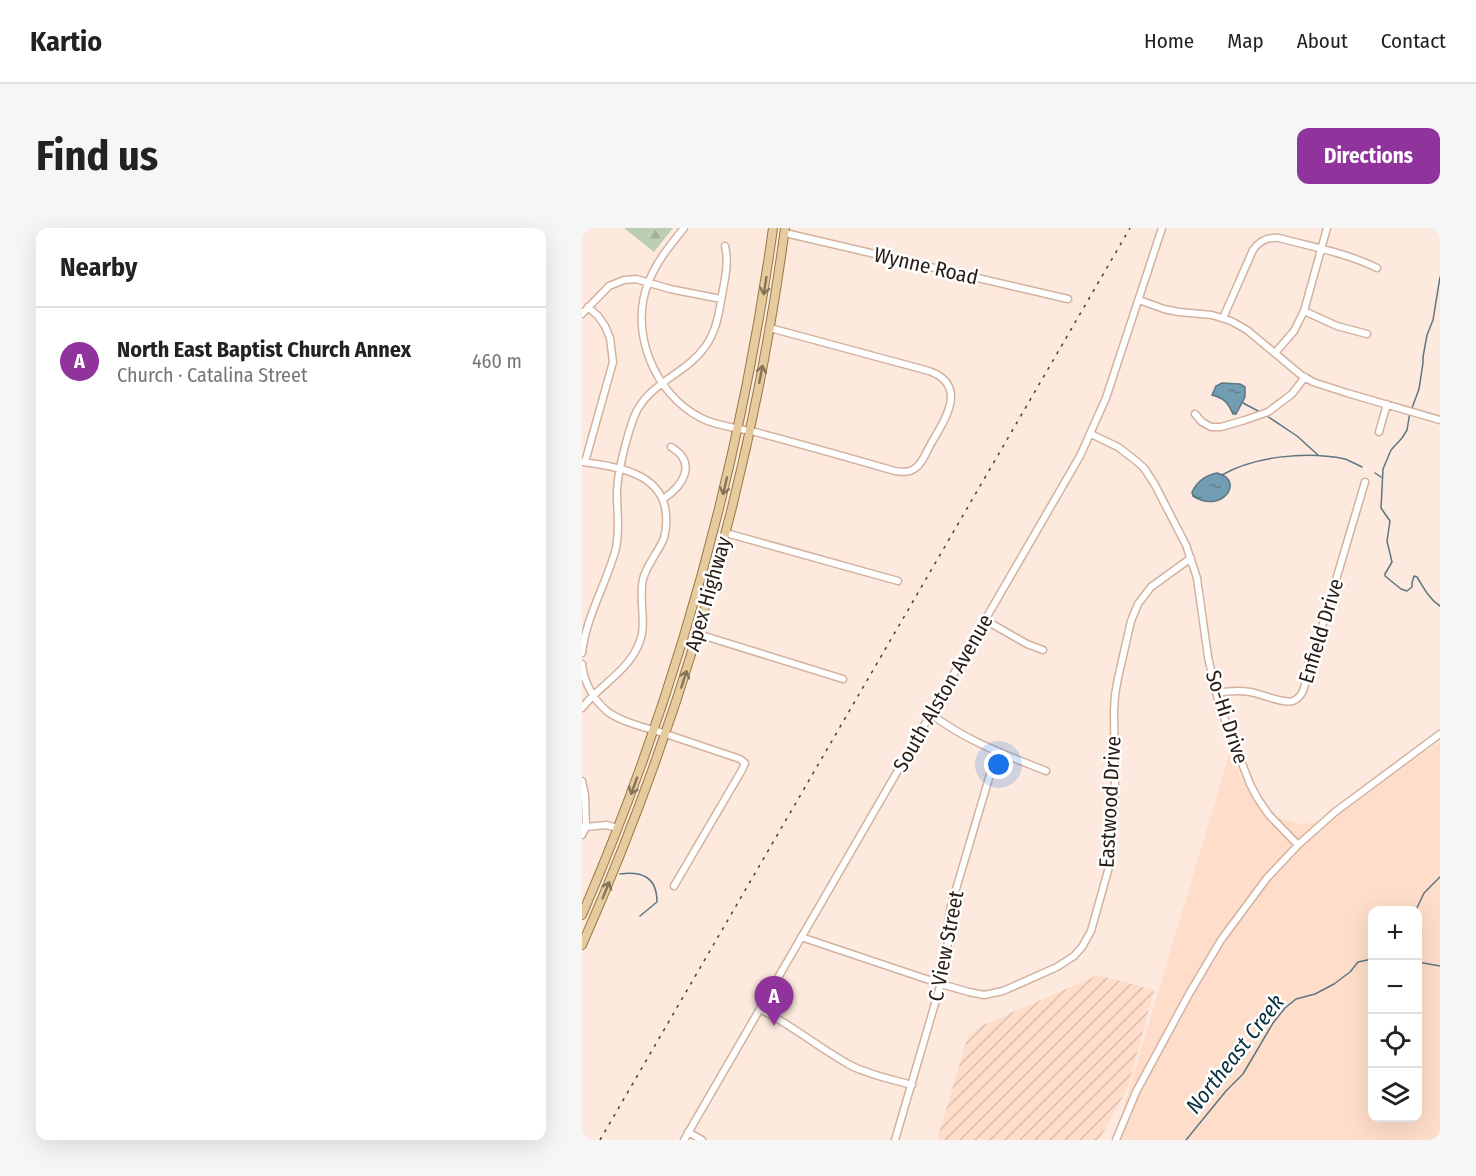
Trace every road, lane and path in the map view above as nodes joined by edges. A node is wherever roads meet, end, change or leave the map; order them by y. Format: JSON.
{"nodes":[{"id":1,"x":684,"y":228,"type":"edge"},
{"id":2,"x":773,"y":228,"type":"edge"},
{"id":3,"x":1162,"y":228,"type":"edge"},
{"id":4,"x":1327,"y":228,"type":"edge"},
{"id":5,"x":785,"y":231,"type":"edge"},
{"id":6,"x":725,"y":246,"type":"dead end"},
{"id":7,"x":1321,"y":250,"type":"junction"},
{"id":8,"x":1377,"y":268,"type":"dead end"},
{"id":9,"x":648,"y":283,"type":"junction"},
{"id":10,"x":721,"y":299,"type":"junction"},
{"id":11,"x":1068,"y":299,"type":"dead end"},
{"id":12,"x":1138,"y":300,"type":"junction"},
{"id":13,"x":588,"y":307,"type":"junction"},
{"id":14,"x":1305,"y":311,"type":"junction"},
{"id":15,"x":582,"y":314,"type":"edge"},
{"id":16,"x":1223,"y":318,"type":"junction"},
{"id":17,"x":770,"y":328,"type":"junction"},
{"id":18,"x":1367,"y":334,"type":"dead end"},
{"id":19,"x":1275,"y":353,"type":"junction"},
{"id":20,"x":1305,"y":377,"type":"junction"},
{"id":21,"x":662,"y":383,"type":"junction"},
{"id":22,"x":1387,"y":404,"type":"junction"},
{"id":23,"x":1195,"y":414,"type":"dead end"},
{"id":24,"x":1440,"y":420,"type":"edge"},
{"id":25,"x":738,"y":429,"type":"junction"},
{"id":26,"x":749,"y":431,"type":"junction"},
{"id":27,"x":1379,"y":432,"type":"dead end"},
{"id":28,"x":1090,"y":434,"type":"junction"},
{"id":29,"x":671,"y":447,"type":"dead end"},
{"id":30,"x":584,"y":462,"type":"edge"},
{"id":31,"x":620,"y":470,"type":"junction"},
{"id":32,"x":1365,"y":482,"type":"dead end"},
{"id":33,"x":663,"y":499,"type":"junction"},
{"id":34,"x":726,"y":533,"type":"junction"},
{"id":35,"x":1191,"y":558,"type":"junction"},
{"id":36,"x":898,"y":581,"type":"dead end"},
{"id":37,"x":986,"y":620,"type":"junction"},
{"id":38,"x":698,"y":634,"type":"junction"},
{"id":39,"x":1043,"y":650,"type":"dead end"},
{"id":40,"x":582,"y":653,"type":"edge"},
{"id":41,"x":582,"y":664,"type":"edge"},
{"id":42,"x":843,"y":680,"type":"dead end"},
{"id":43,"x":1216,"y":693,"type":"junction"},
{"id":44,"x":593,"y":695,"type":"junction"},
{"id":45,"x":582,"y":708,"type":"edge"},
{"id":46,"x":931,"y":714,"type":"junction"},
{"id":47,"x":654,"y":730,"type":"junction"},
{"id":48,"x":664,"y":734,"type":"junction"},
{"id":49,"x":1440,"y":734,"type":"edge"},
{"id":50,"x":997,"y":752,"type":"junction"},
{"id":51,"x":1046,"y":771,"type":"dead end"},
{"id":52,"x":582,"y":781,"type":"edge"},
{"id":53,"x":584,"y":827,"type":"edge"},
{"id":54,"x":618,"y":828,"type":"junction"},
{"id":55,"x":582,"y":835,"type":"edge"},
{"id":56,"x":1298,"y":845,"type":"junction"},
{"id":57,"x":674,"y":886,"type":"dead end"},
{"id":58,"x":582,"y":915,"type":"edge"},
{"id":59,"x":801,"y":937,"type":"junction"},
{"id":60,"x":582,"y":945,"type":"edge"},
{"id":61,"x":941,"y":984,"type":"junction"},
{"id":62,"x":760,"y":1009,"type":"junction"},
{"id":63,"x":912,"y":1085,"type":"junction"},
{"id":64,"x":688,"y":1132,"type":"junction"},
{"id":65,"x":684,"y":1140,"type":"edge"},
{"id":66,"x":702,"y":1140,"type":"edge"},
{"id":67,"x":896,"y":1140,"type":"edge"},
{"id":68,"x":1116,"y":1140,"type":"edge"}],
"edges":[{"from":1,"to":9,"type":"street"},
{"from":2,"to":25,"type":"main road","name":"Apex Highway","one_way":true},
{"from":3,"to":12,"type":"street","name":"South Alston Avenue"},
{"from":4,"to":7,"type":"street"},
{"from":5,"to":11,"type":"street","name":"Wynne Road"},
{"from":5,"to":17,"type":"main road","name":"Apex Highway"},
{"from":6,"to":10,"type":"street"},
{"from":7,"to":8,"type":"street"},
{"from":7,"to":14,"type":"street"},
{"from":7,"to":16,"type":"street"},
{"from":9,"to":10,"type":"street"},
{"from":9,"to":13,"type":"street"},
{"from":9,"to":21,"type":"street"},
{"from":10,"to":21,"type":"street"},
{"from":12,"to":16,"type":"street"},
{"from":12,"to":28,"type":"street","name":"South Alston Avenue"},
{"from":13,"to":15,"type":"street"},
{"from":13,"to":30,"type":"street"},
{"from":14,"to":18,"type":"street"},
{"from":14,"to":19,"type":"street"},
{"from":16,"to":19,"type":"street"},
{"from":26,"to":17,"type":"main road","name":"Apex Highway","one_way":true},
{"from":17,"to":26,"type":"street"},
{"from":19,"to":20,"type":"street"},
{"from":20,"to":22,"type":"street"},
{"from":20,"to":23,"type":"street"},
{"from":21,"to":25,"type":"street"},
{"from":21,"to":31,"type":"street"},
{"from":22,"to":24,"type":"street"},
{"from":22,"to":27,"type":"street"},
{"from":25,"to":26,"type":"street"},
{"from":25,"to":47,"type":"main road","name":"Apex Highway","one_way":true},
{"from":26,"to":34,"type":"main road","name":"Apex Highway"},
{"from":28,"to":35,"type":"street","name":"So-Hi Drive"},
{"from":28,"to":37,"type":"street","name":"South Alston Avenue"},
{"from":29,"to":33,"type":"street"},
{"from":30,"to":31,"type":"street"},
{"from":31,"to":33,"type":"street"},
{"from":31,"to":40,"type":"street"},
{"from":32,"to":43,"type":"street","name":"Enfield Drive"},
{"from":33,"to":44,"type":"street"},
{"from":34,"to":36,"type":"street"},
{"from":34,"to":38,"type":"main road","name":"Apex Highway"},
{"from":35,"to":43,"type":"street","name":"So-Hi Drive"},
{"from":35,"to":61,"type":"street","name":"Eastwood Drive"},
{"from":37,"to":39,"type":"street"},
{"from":37,"to":46,"type":"street","name":"South Alston Avenue"},
{"from":38,"to":42,"type":"street"},
{"from":48,"to":38,"type":"main road","name":"Apex Highway","one_way":true},
{"from":41,"to":44,"type":"street"},
{"from":43,"to":56,"type":"street","name":"So-Hi Drive"},
{"from":44,"to":45,"type":"street"},
{"from":44,"to":47,"type":"street"},
{"from":46,"to":50,"type":"street"},
{"from":46,"to":59,"type":"street","name":"South Alston Avenue"},
{"from":47,"to":48,"type":"street"},
{"from":47,"to":54,"type":"main road","name":"Apex Highway","one_way":true},
{"from":48,"to":57,"type":"street"},
{"from":60,"to":48,"type":"main road","name":"Apex Highway","one_way":true},
{"from":49,"to":56,"type":"street"},
{"from":50,"to":51,"type":"street"},
{"from":50,"to":61,"type":"street","name":"C View Street"},
{"from":52,"to":53,"type":"street"},
{"from":53,"to":54,"type":"street"},
{"from":53,"to":55,"type":"street"},
{"from":54,"to":58,"type":"main road","name":"Apex Highway"},
{"from":56,"to":68,"type":"street"},
{"from":59,"to":61,"type":"street","name":"Eastwood Drive"},
{"from":59,"to":62,"type":"street","name":"South Alston Avenue"},
{"from":61,"to":63,"type":"street","name":"C View Street"},
{"from":62,"to":63,"type":"street"},
{"from":62,"to":64,"type":"street","name":"South Alston Avenue"},
{"from":63,"to":67,"type":"street","name":"C View Street"},
{"from":64,"to":65,"type":"street","name":"South Alston Avenue"},
{"from":64,"to":66,"type":"street"}]}
